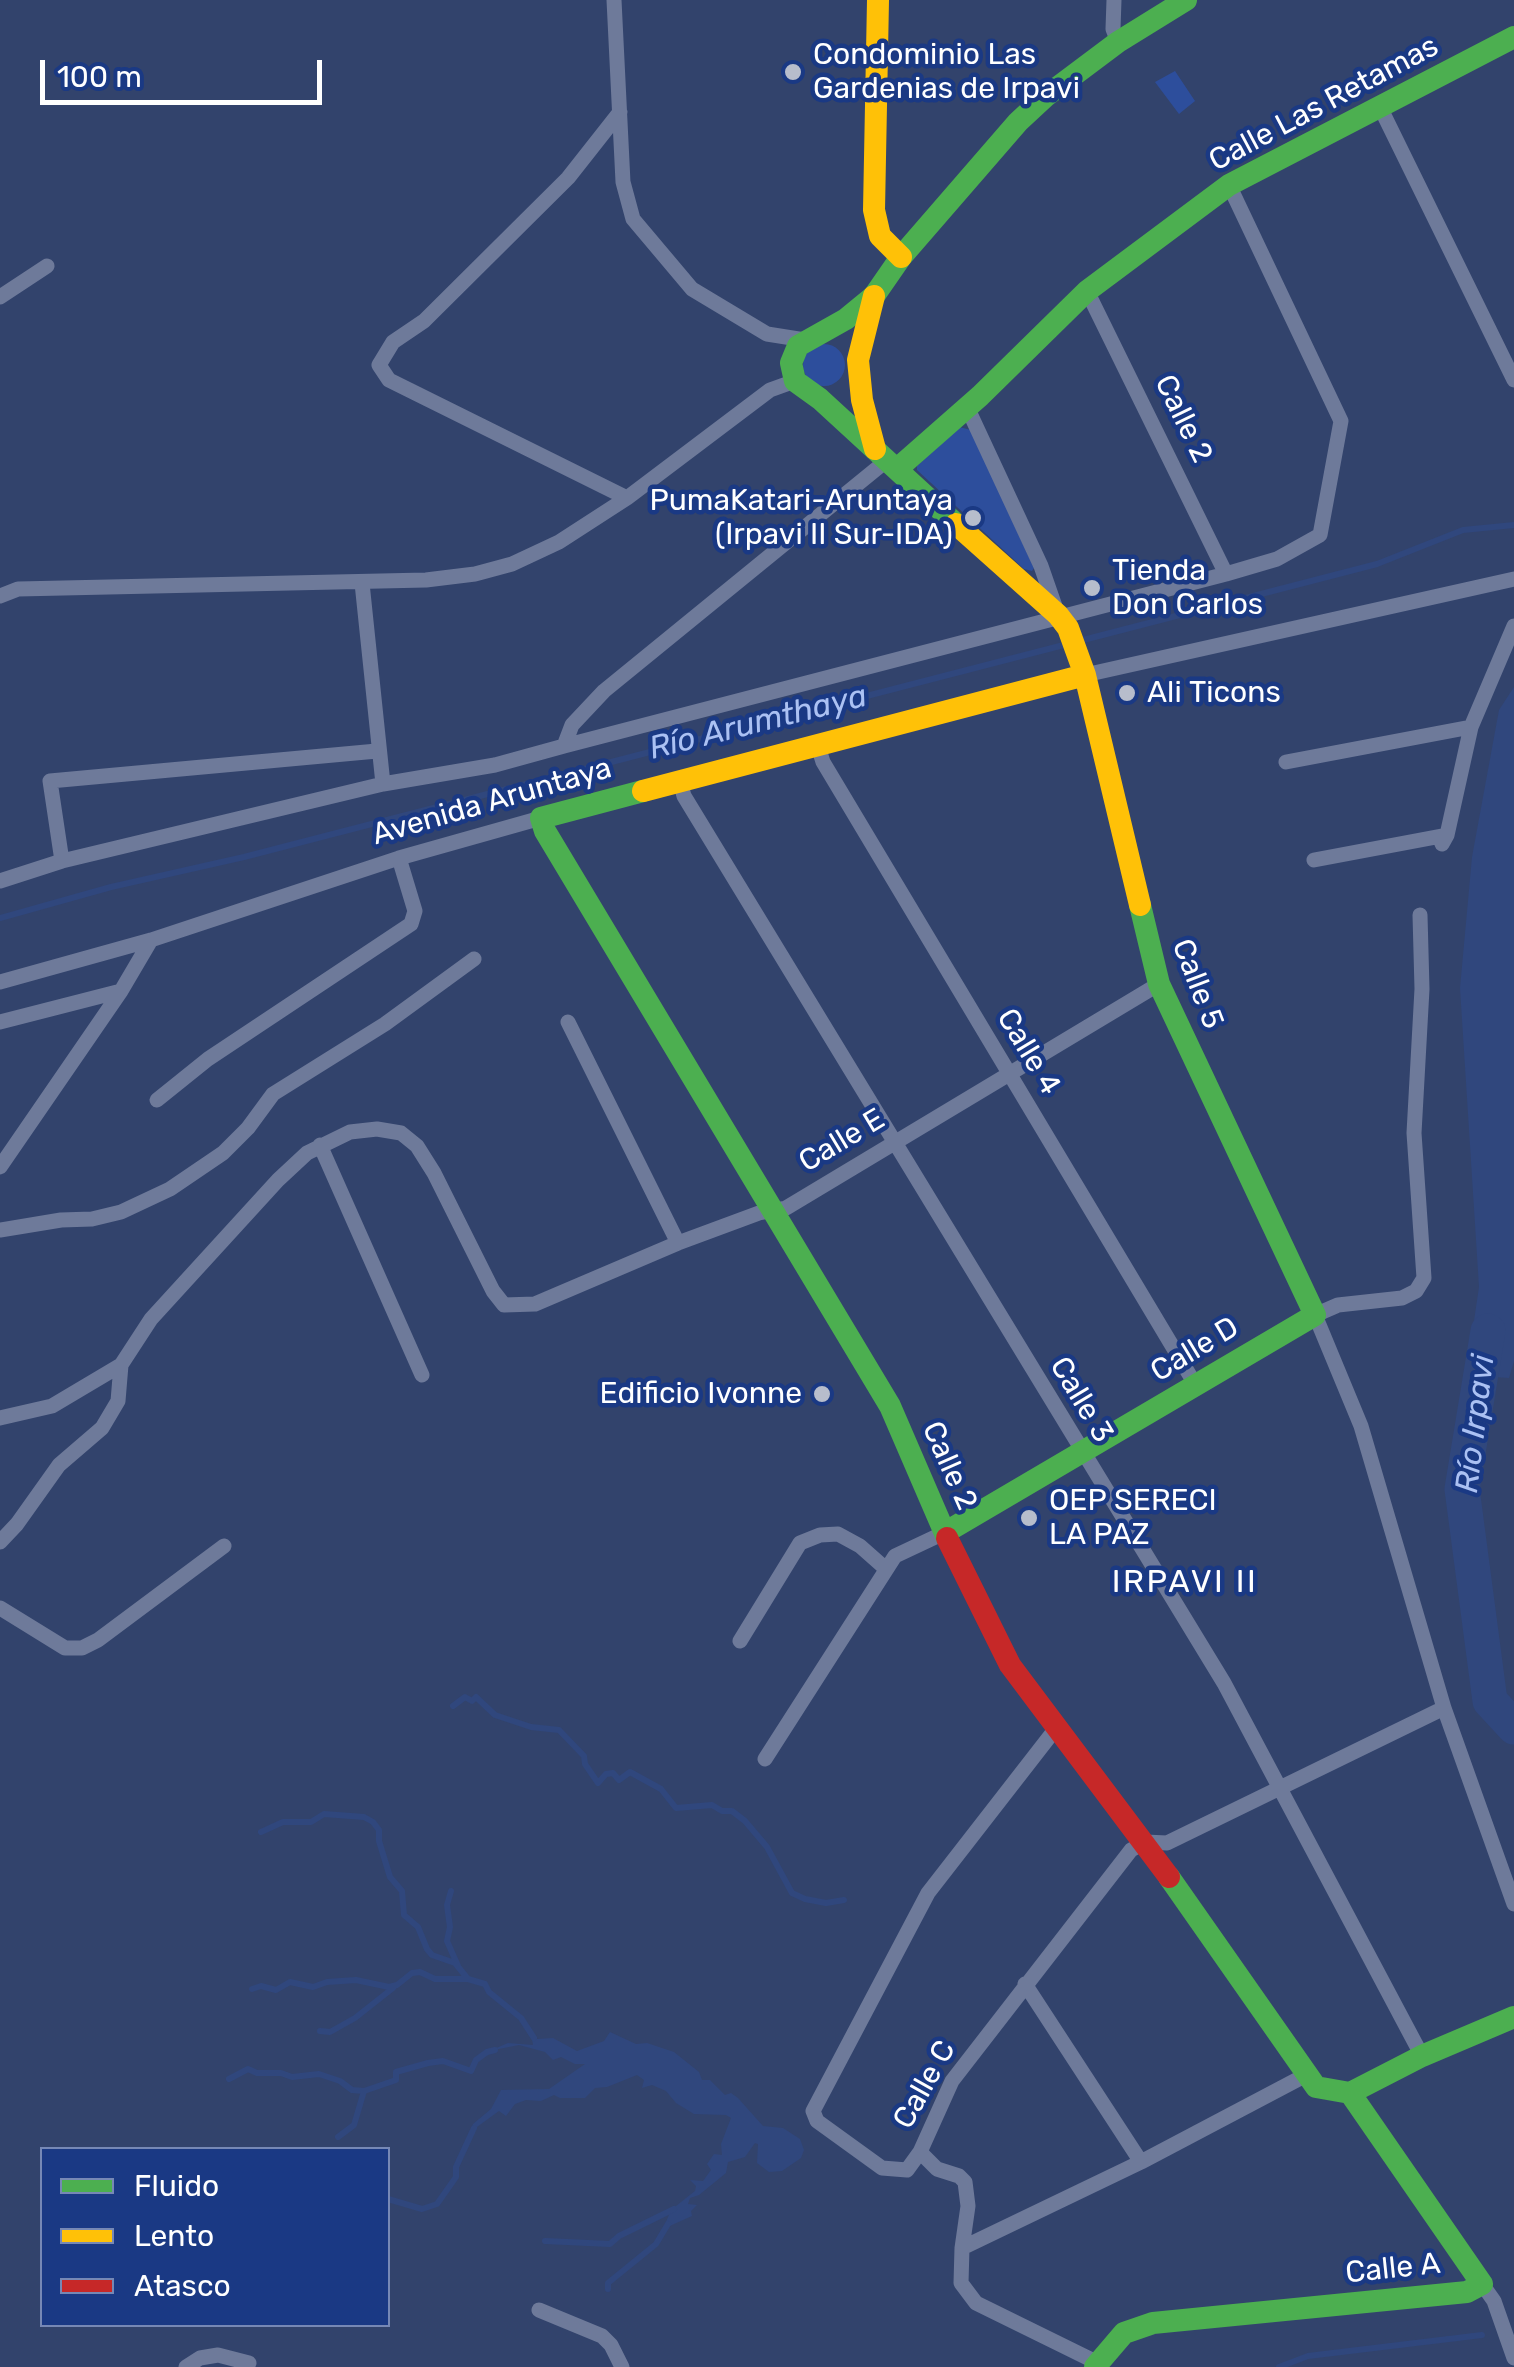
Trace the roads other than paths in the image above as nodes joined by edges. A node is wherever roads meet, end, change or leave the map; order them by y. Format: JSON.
{"nodes":[{"id":1,"x":614,"y":0,"type":"edge"},
{"id":2,"x":878,"y":0,"type":"edge"},
{"id":3,"x":1114,"y":0,"type":"edge"},
{"id":4,"x":1186,"y":0,"type":"edge"},
{"id":5,"x":1514,"y":38,"type":"edge"},
{"id":6,"x":1118,"y":42,"type":"junction"},
{"id":7,"x":1380,"y":107,"type":"junction"},
{"id":8,"x":620,"y":112,"type":"junction"},
{"id":9,"x":1228,"y":184,"type":"junction"},
{"id":10,"x":901,"y":257,"type":"junction"},
{"id":11,"x":47,"y":266,"type":"dead end"},
{"id":12,"x":1087,"y":292,"type":"junction"},
{"id":13,"x":874,"y":296,"type":"junction"},
{"id":14,"x":0,"y":297,"type":"edge"},
{"id":15,"x":812,"y":337,"type":"junction"},
{"id":16,"x":858,"y":368,"type":"junction"},
{"id":17,"x":1514,"y":380,"type":"edge"},
{"id":18,"x":795,"y":381,"type":"junction"},
{"id":19,"x":820,"y":399,"type":"junction"},
{"id":20,"x":968,"y":407,"type":"junction"},
{"id":21,"x":886,"y":460,"type":"junction"},
{"id":22,"x":627,"y":498,"type":"junction"},
{"id":23,"x":1226,"y":574,"type":"junction"},
{"id":24,"x":1514,"y":580,"type":"edge"},
{"id":25,"x":362,"y":583,"type":"junction"},
{"id":26,"x":0,"y":596,"type":"edge"},
{"id":27,"x":1063,"y":622,"type":"junction"},
{"id":28,"x":1514,"y":626,"type":"edge"},
{"id":29,"x":1082,"y":665,"type":"junction"},
{"id":30,"x":1471,"y":727,"type":"junction"},
{"id":31,"x":564,"y":746,"type":"junction"},
{"id":32,"x":818,"y":746,"type":"junction"},
{"id":33,"x":377,"y":750,"type":"junction"},
{"id":34,"x":1286,"y":762,"type":"dead end"},
{"id":35,"x":680,"y":782,"type":"junction"},
{"id":36,"x":382,"y":784,"type":"junction"},
{"id":37,"x":541,"y":818,"type":"junction"},
{"id":38,"x":400,"y":858,"type":"junction"},
{"id":39,"x":1314,"y":860,"type":"dead end"},
{"id":40,"x":62,"y":862,"type":"junction"},
{"id":41,"x":0,"y":881,"type":"edge"},
{"id":42,"x":1420,"y":915,"type":"dead end"},
{"id":43,"x":151,"y":940,"type":"junction"},
{"id":44,"x":474,"y":959,"type":"dead end"},
{"id":45,"x":0,"y":982,"type":"edge"},
{"id":46,"x":1158,"y":984,"type":"junction"},
{"id":47,"x":121,"y":991,"type":"junction"},
{"id":48,"x":0,"y":1022,"type":"edge"},
{"id":49,"x":568,"y":1022,"type":"dead end"},
{"id":50,"x":1008,"y":1073,"type":"junction"},
{"id":51,"x":158,"y":1100,"type":"dead end"},
{"id":52,"x":893,"y":1142,"type":"junction"},
{"id":53,"x":320,"y":1146,"type":"junction"},
{"id":54,"x":0,"y":1167,"type":"edge"},
{"id":55,"x":773,"y":1210,"type":"junction"},
{"id":56,"x":0,"y":1230,"type":"edge"},
{"id":57,"x":678,"y":1243,"type":"junction"},
{"id":58,"x":1316,"y":1314,"type":"junction"},
{"id":59,"x":121,"y":1366,"type":"junction"},
{"id":60,"x":422,"y":1375,"type":"dead end"},
{"id":61,"x":1195,"y":1384,"type":"junction"},
{"id":62,"x":0,"y":1418,"type":"edge"},
{"id":63,"x":1082,"y":1454,"type":"junction"},
{"id":64,"x":946,"y":1532,"type":"junction"},
{"id":65,"x":0,"y":1542,"type":"edge"},
{"id":66,"x":224,"y":1546,"type":"dead end"},
{"id":67,"x":886,"y":1570,"type":"junction"},
{"id":68,"x":0,"y":1608,"type":"edge"},
{"id":69,"x":740,"y":1641,"type":"dead end"},
{"id":70,"x":1444,"y":1708,"type":"junction"},
{"id":71,"x":1057,"y":1727,"type":"junction"},
{"id":72,"x":765,"y":1759,"type":"dead end"},
{"id":73,"x":1281,"y":1787,"type":"junction"},
{"id":74,"x":1145,"y":1842,"type":"junction"},
{"id":75,"x":1514,"y":1904,"type":"edge"},
{"id":76,"x":1025,"y":1984,"type":"junction"},
{"id":77,"x":1514,"y":2017,"type":"edge"},
{"id":78,"x":1422,"y":2056,"type":"junction"},
{"id":79,"x":1306,"y":2075,"type":"junction"},
{"id":80,"x":1350,"y":2093,"type":"junction"},
{"id":81,"x":920,"y":2152,"type":"junction"},
{"id":82,"x":1141,"y":2162,"type":"junction"},
{"id":83,"x":962,"y":2248,"type":"junction"},
{"id":84,"x":1482,"y":2284,"type":"junction"},
{"id":85,"x":539,"y":2310,"type":"dead end"},
{"id":86,"x":1514,"y":2358,"type":"edge"},
{"id":87,"x":1096,"y":2364,"type":"edge"},
{"id":88,"x":249,"y":2366,"type":"edge"},
{"id":89,"x":186,"y":2367,"type":"edge"},
{"id":90,"x":622,"y":2367,"type":"edge"}],
"edges":[{"from":1,"to":8,"type":"street"},
{"from":2,"to":10,"type":"main road"},
{"from":3,"to":6,"type":"street"},
{"from":4,"to":6,"type":"main road"},
{"from":5,"to":7,"type":"main road","name":"Calle Las Retamas"},
{"from":6,"to":10,"type":"main road"},
{"from":7,"to":9,"type":"main road","name":"Calle Las Retamas"},
{"from":7,"to":17,"type":"street"},
{"from":8,"to":15,"type":"street"},
{"from":8,"to":22,"type":"street"},
{"from":9,"to":12,"type":"main road","name":"Calle Las Retamas"},
{"from":9,"to":23,"type":"street"},
{"from":10,"to":13,"type":"main road"},
{"from":11,"to":14,"type":"street"},
{"from":12,"to":20,"type":"main road","name":"Calle Las Retamas"},
{"from":12,"to":23,"type":"street","name":"Calle 2"},
{"from":13,"to":15,"type":"main road"},
{"from":13,"to":16,"type":"main road"},
{"from":15,"to":16,"type":"main road"},
{"from":15,"to":18,"type":"main road"},
{"from":16,"to":19,"type":"main road"},
{"from":16,"to":21,"type":"main road"},
{"from":18,"to":19,"type":"main road"},
{"from":18,"to":22,"type":"street"},
{"from":19,"to":21,"type":"main road"},
{"from":20,"to":21,"type":"main road","name":"Calle Las Retamas"},
{"from":20,"to":27,"type":"street"},
{"from":21,"to":27,"type":"main road"},
{"from":21,"to":31,"type":"street"},
{"from":22,"to":25,"type":"street"},
{"from":23,"to":27,"type":"street"},
{"from":24,"to":29,"type":"street"},
{"from":25,"to":26,"type":"street"},
{"from":25,"to":33,"type":"street"},
{"from":27,"to":29,"type":"main road"},
{"from":27,"to":31,"type":"street"},
{"from":28,"to":30,"type":"street"},
{"from":29,"to":32,"type":"main road","name":"Avenida Aruntaya"},
{"from":29,"to":46,"type":"main road","name":"Calle 5"},
{"from":30,"to":34,"type":"street"},
{"from":30,"to":39,"type":"street"},
{"from":31,"to":36,"type":"street"},
{"from":32,"to":35,"type":"main road","name":"Avenida Aruntaya"},
{"from":32,"to":50,"type":"street","name":"Calle 4"},
{"from":33,"to":36,"type":"street"},
{"from":33,"to":40,"type":"street"},
{"from":35,"to":37,"type":"main road","name":"Avenida Aruntaya"},
{"from":35,"to":52,"type":"street","name":"Calle 3"},
{"from":36,"to":40,"type":"street"},
{"from":37,"to":38,"type":"street","name":"Avenida Aruntaya"},
{"from":37,"to":55,"type":"main road","name":"Calle 2"},
{"from":38,"to":43,"type":"street","name":"Avenida Aruntaya"},
{"from":38,"to":51,"type":"street"},
{"from":40,"to":41,"type":"street"},
{"from":42,"to":58,"type":"street","name":"Calle D"},
{"from":43,"to":45,"type":"street","name":"Avenida Aruntaya"},
{"from":43,"to":47,"type":"street"},
{"from":44,"to":56,"type":"street"},
{"from":46,"to":50,"type":"street","name":"Calle E"},
{"from":46,"to":58,"type":"main road","name":"Calle 5"},
{"from":47,"to":48,"type":"street"},
{"from":47,"to":54,"type":"street"},
{"from":49,"to":57,"type":"street"},
{"from":50,"to":52,"type":"street","name":"Calle E"},
{"from":50,"to":61,"type":"street","name":"Calle 4"},
{"from":52,"to":55,"type":"street","name":"Calle E"},
{"from":52,"to":63,"type":"street","name":"Calle 3"},
{"from":53,"to":57,"type":"street","name":"Calle E"},
{"from":53,"to":59,"type":"street"},
{"from":53,"to":60,"type":"street"},
{"from":55,"to":57,"type":"street","name":"Calle E"},
{"from":55,"to":64,"type":"main road","name":"Calle 2"},
{"from":58,"to":61,"type":"main road","name":"Calle D"},
{"from":58,"to":70,"type":"street"},
{"from":59,"to":62,"type":"street"},
{"from":59,"to":65,"type":"street"},
{"from":61,"to":63,"type":"main road","name":"Calle D"},
{"from":63,"to":64,"type":"main road","name":"Calle D"},
{"from":63,"to":73,"type":"street","name":"Calle 3"},
{"from":64,"to":67,"type":"street","name":"Calle D"},
{"from":64,"to":71,"type":"main road","name":"Calle 2"},
{"from":66,"to":68,"type":"street"},
{"from":67,"to":69,"type":"street"},
{"from":67,"to":72,"type":"street","name":"Calle D"},
{"from":70,"to":73,"type":"street"},
{"from":70,"to":75,"type":"street"},
{"from":71,"to":74,"type":"main road","name":"Calle 2"},
{"from":71,"to":81,"type":"street","name":"Calle C"},
{"from":73,"to":74,"type":"street"},
{"from":73,"to":78,"type":"street","name":"Calle 3"},
{"from":74,"to":76,"type":"street","name":"Calle C"},
{"from":74,"to":79,"type":"main road","name":"Calle 2"},
{"from":76,"to":81,"type":"street","name":"Calle C"},
{"from":76,"to":82,"type":"street"},
{"from":77,"to":78,"type":"main road"},
{"from":78,"to":80,"type":"main road"},
{"from":79,"to":80,"type":"main road"},
{"from":79,"to":82,"type":"street"},
{"from":80,"to":84,"type":"main road","name":"Calle A"},
{"from":81,"to":83,"type":"street"},
{"from":82,"to":83,"type":"street"},
{"from":83,"to":87,"type":"street"},
{"from":84,"to":86,"type":"street"},
{"from":84,"to":87,"type":"main road","name":"Calle A"},
{"from":85,"to":90,"type":"street"},
{"from":88,"to":89,"type":"street"}]}
